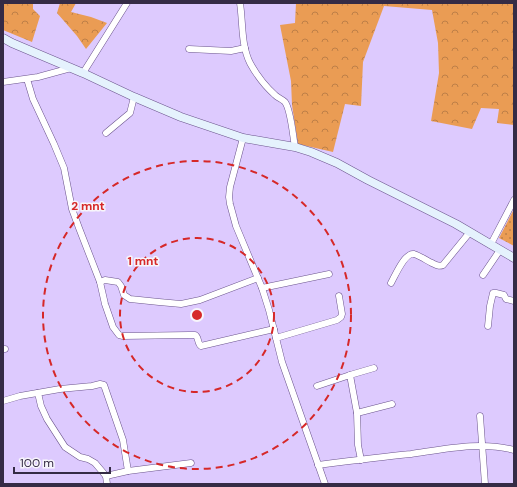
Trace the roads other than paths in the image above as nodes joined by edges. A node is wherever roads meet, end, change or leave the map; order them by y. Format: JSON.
{"nodes":[{"id":1,"x":127,"y":3,"type":"edge"},
{"id":2,"x":240,"y":3,"type":"edge"},
{"id":3,"x":3,"y":38,"type":"edge"},
{"id":4,"x":245,"y":48,"type":"junction"},
{"id":5,"x":189,"y":49,"type":"dead end"},
{"id":6,"x":71,"y":68,"type":"junction"},
{"id":7,"x":82,"y":72,"type":"junction"},
{"id":8,"x":27,"y":79,"type":"junction"},
{"id":9,"x":3,"y":82,"type":"edge"},
{"id":10,"x":134,"y":97,"type":"junction"},
{"id":11,"x":106,"y":133,"type":"dead end"},
{"id":12,"x":243,"y":138,"type":"junction"},
{"id":13,"x":295,"y":147,"type":"junction"},
{"id":14,"x":514,"y":200,"type":"edge"},
{"id":15,"x":470,"y":232,"type":"junction"},
{"id":16,"x":491,"y":244,"type":"junction"},
{"id":17,"x":500,"y":250,"type":"junction"},
{"id":18,"x":514,"y":258,"type":"edge"},
{"id":19,"x":329,"y":274,"type":"dead end"},
{"id":20,"x":483,"y":275,"type":"dead end"},
{"id":21,"x":258,"y":278,"type":"junction"},
{"id":22,"x":100,"y":282,"type":"junction"},
{"id":23,"x":391,"y":283,"type":"dead end"},
{"id":24,"x":262,"y":288,"type":"junction"},
{"id":25,"x":339,"y":296,"type":"dead end"},
{"id":26,"x":514,"y":301,"type":"edge"},
{"id":27,"x":488,"y":326,"type":"dead end"},
{"id":28,"x":274,"y":328,"type":"junction"},
{"id":29,"x":276,"y":338,"type":"junction"},
{"id":30,"x":374,"y":368,"type":"dead end"},
{"id":31,"x":350,"y":375,"type":"junction"},
{"id":32,"x":317,"y":386,"type":"dead end"},
{"id":33,"x":38,"y":393,"type":"junction"},
{"id":34,"x":3,"y":401,"type":"edge"},
{"id":35,"x":392,"y":404,"type":"dead end"},
{"id":36,"x":357,"y":413,"type":"junction"},
{"id":37,"x":480,"y":416,"type":"dead end"},
{"id":38,"x":482,"y":445,"type":"junction"},
{"id":39,"x":514,"y":450,"type":"edge"},
{"id":40,"x":360,"y":460,"type":"junction"},
{"id":41,"x":191,"y":463,"type":"dead end"},
{"id":42,"x":318,"y":465,"type":"junction"},
{"id":43,"x":128,"y":471,"type":"junction"},
{"id":44,"x":106,"y":476,"type":"junction"},
{"id":45,"x":107,"y":484,"type":"edge"},
{"id":46,"x":325,"y":484,"type":"edge"},
{"id":47,"x":485,"y":484,"type":"edge"}],
"edges":[{"from":1,"to":7,"type":"street"},
{"from":2,"to":4,"type":"street"},
{"from":3,"to":6,"type":"street"},
{"from":4,"to":5,"type":"street"},
{"from":4,"to":13,"type":"street"},
{"from":6,"to":7,"type":"street"},
{"from":6,"to":8,"type":"street"},
{"from":7,"to":10,"type":"street"},
{"from":8,"to":9,"type":"street"},
{"from":8,"to":22,"type":"street"},
{"from":10,"to":11,"type":"street"},
{"from":10,"to":12,"type":"street"},
{"from":12,"to":13,"type":"street"},
{"from":12,"to":21,"type":"street"},
{"from":13,"to":15,"type":"street"},
{"from":14,"to":16,"type":"street"},
{"from":15,"to":16,"type":"street"},
{"from":15,"to":23,"type":"street"},
{"from":16,"to":17,"type":"street"},
{"from":17,"to":18,"type":"street"},
{"from":17,"to":20,"type":"street"},
{"from":19,"to":24,"type":"street"},
{"from":21,"to":22,"type":"street"},
{"from":21,"to":24,"type":"street"},
{"from":22,"to":28,"type":"street"},
{"from":24,"to":28,"type":"street"},
{"from":25,"to":29,"type":"street"},
{"from":26,"to":27,"type":"street"},
{"from":28,"to":29,"type":"street"},
{"from":29,"to":42,"type":"street"},
{"from":30,"to":31,"type":"street"},
{"from":31,"to":32,"type":"street"},
{"from":31,"to":36,"type":"street"},
{"from":33,"to":34,"type":"street"},
{"from":33,"to":43,"type":"street"},
{"from":33,"to":44,"type":"street"},
{"from":35,"to":36,"type":"street"},
{"from":36,"to":40,"type":"street"},
{"from":37,"to":38,"type":"street"},
{"from":38,"to":39,"type":"street"},
{"from":38,"to":40,"type":"street"},
{"from":38,"to":47,"type":"street"},
{"from":40,"to":42,"type":"street"},
{"from":41,"to":43,"type":"street"},
{"from":42,"to":46,"type":"street"},
{"from":43,"to":44,"type":"street"},
{"from":44,"to":45,"type":"street"}]}
